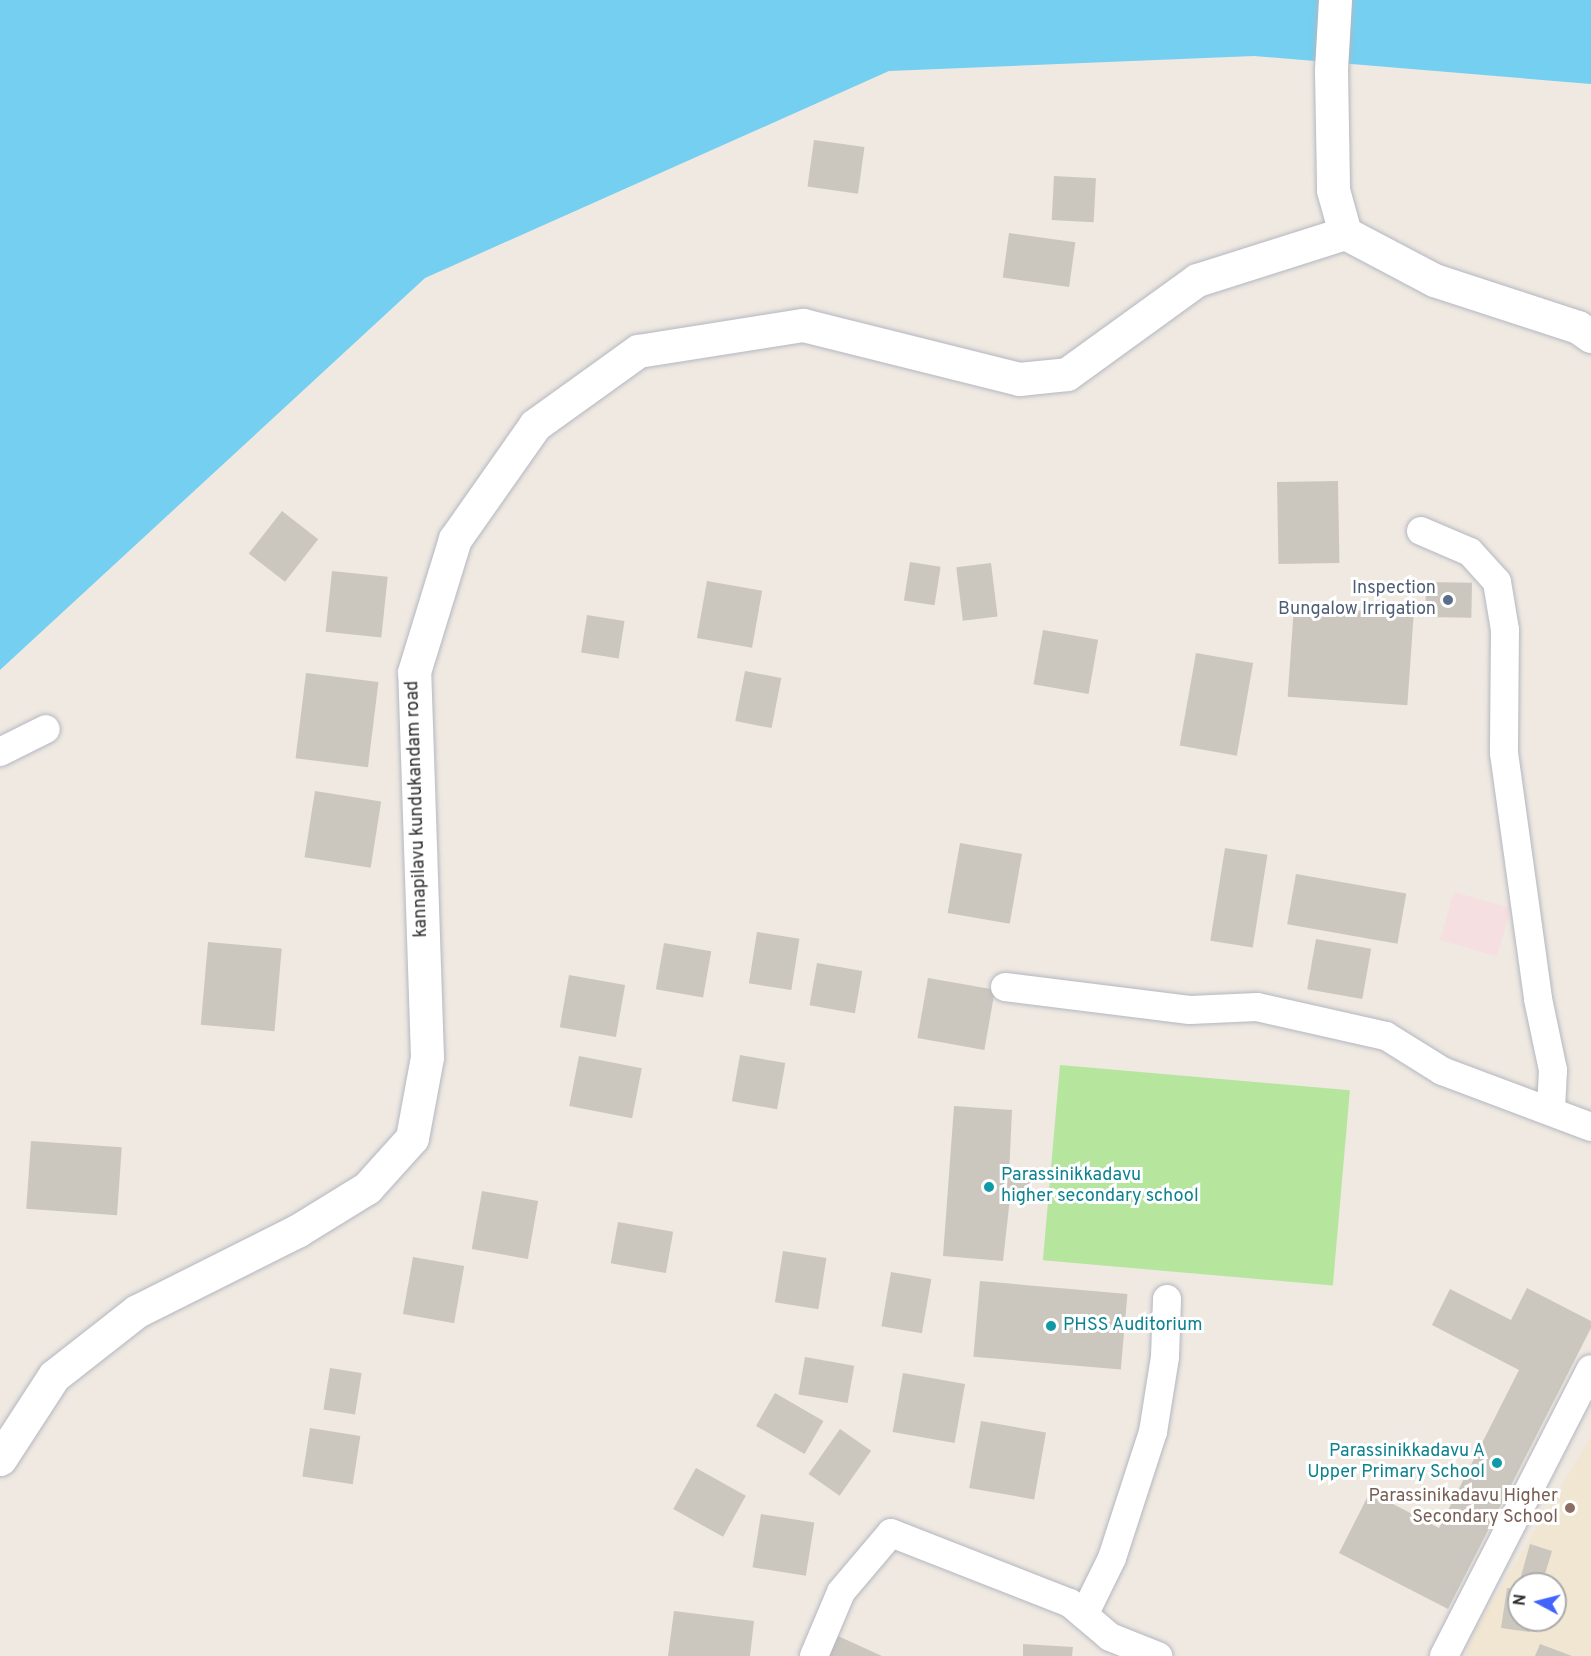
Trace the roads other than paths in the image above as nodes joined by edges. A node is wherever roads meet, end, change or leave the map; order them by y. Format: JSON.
{"nodes":[{"id":1,"x":1335,"y":0,"type":"edge"},
{"id":2,"x":1345,"y":233,"type":"junction"},
{"id":3,"x":1591,"y":336,"type":"edge"},
{"id":4,"x":1420,"y":531,"type":"dead end"},
{"id":5,"x":46,"y":729,"type":"dead end"},
{"id":6,"x":0,"y":752,"type":"edge"},
{"id":7,"x":1005,"y":987,"type":"dead end"},
{"id":8,"x":1551,"y":1109,"type":"junction"},
{"id":9,"x":1591,"y":1127,"type":"edge"},
{"id":10,"x":1167,"y":1299,"type":"dead end"},
{"id":11,"x":1591,"y":1369,"type":"edge"},
{"id":12,"x":0,"y":1459,"type":"edge"},
{"id":13,"x":1084,"y":1615,"type":"junction"},
{"id":14,"x":814,"y":1656,"type":"edge"},
{"id":15,"x":1158,"y":1656,"type":"edge"},
{"id":16,"x":1443,"y":1656,"type":"edge"}],
"edges":[{"from":1,"to":2,"type":"street"},
{"from":2,"to":3,"type":"street"},
{"from":2,"to":12,"type":"street","name":"kannapilavu kundukandam road"},
{"from":4,"to":8,"type":"street"},
{"from":5,"to":6,"type":"street"},
{"from":7,"to":8,"type":"street"},
{"from":8,"to":9,"type":"street"},
{"from":10,"to":13,"type":"street"},
{"from":11,"to":16,"type":"street"},
{"from":13,"to":14,"type":"street"},
{"from":13,"to":15,"type":"street"}]}
